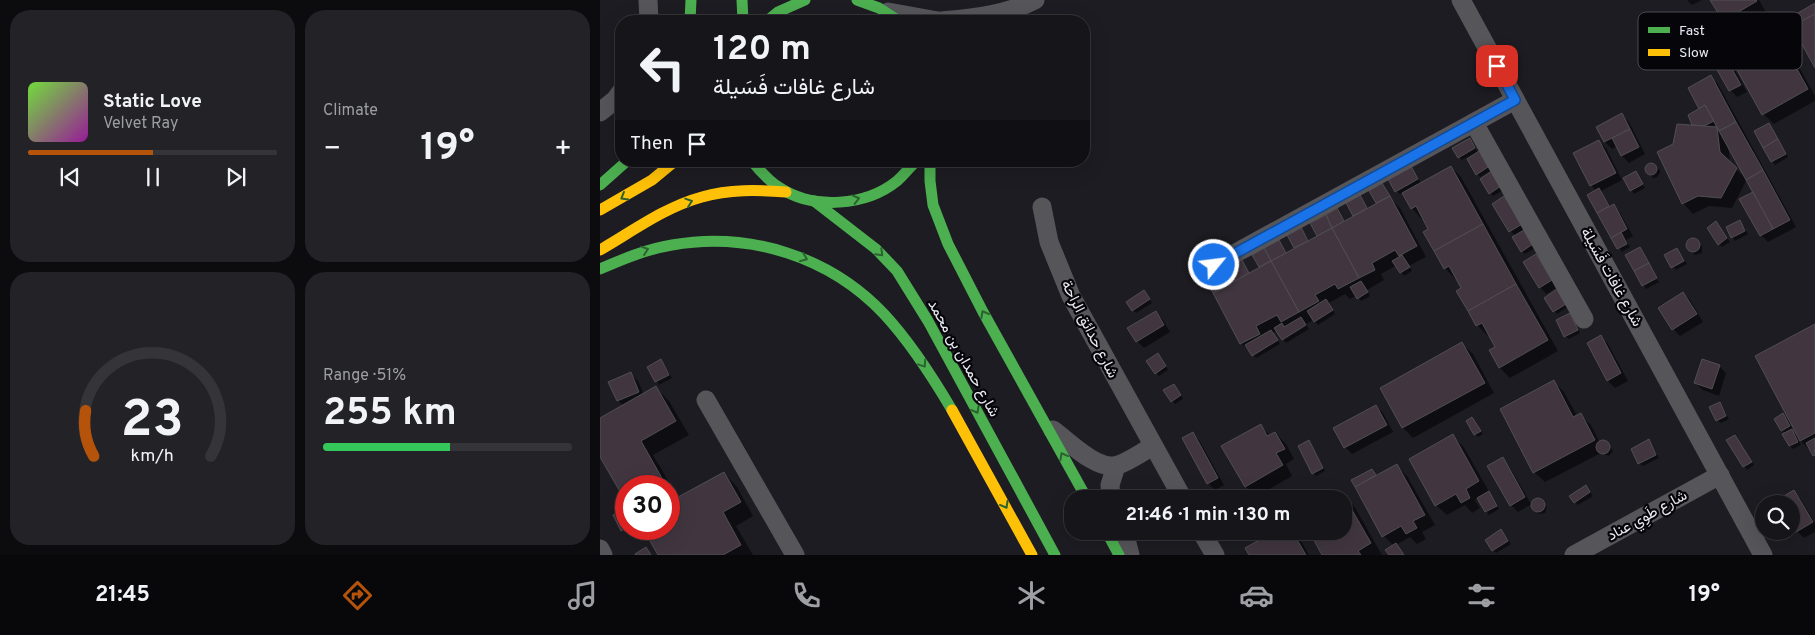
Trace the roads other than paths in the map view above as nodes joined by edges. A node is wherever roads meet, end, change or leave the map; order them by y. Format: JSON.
{"nodes":[{"id":1,"x":648,"y":0,"type":"edge"},
{"id":2,"x":691,"y":0,"type":"edge"},
{"id":3,"x":742,"y":0,"type":"edge"},
{"id":4,"x":805,"y":0,"type":"edge"},
{"id":5,"x":857,"y":0,"type":"edge"},
{"id":6,"x":1461,"y":0,"type":"edge"},
{"id":7,"x":867,"y":1,"type":"edge"},
{"id":8,"x":1030,"y":3,"type":"edge"},
{"id":9,"x":649,"y":15,"type":"edge"},
{"id":10,"x":690,"y":15,"type":"edge"},
{"id":11,"x":743,"y":15,"type":"edge"},
{"id":12,"x":774,"y":15,"type":"edge"},
{"id":13,"x":890,"y":15,"type":"edge"},
{"id":14,"x":986,"y":15,"type":"edge"},
{"id":15,"x":1016,"y":15,"type":"edge"},
{"id":16,"x":615,"y":100,"type":"edge"},
{"id":17,"x":1515,"y":100,"type":"junction"},
{"id":18,"x":600,"y":112,"type":"edge"},
{"id":19,"x":1474,"y":123,"type":"junction"},
{"id":20,"x":620,"y":167,"type":"edge"},
{"id":21,"x":668,"y":167,"type":"edge"},
{"id":22,"x":757,"y":167,"type":"edge"},
{"id":23,"x":910,"y":167,"type":"edge"},
{"id":24,"x":930,"y":167,"type":"edge"},
{"id":25,"x":600,"y":185,"type":"edge"},
{"id":26,"x":786,"y":192,"type":"junction"},
{"id":27,"x":814,"y":201,"type":"junction"},
{"id":28,"x":1042,"y":206,"type":"dead end"},
{"id":29,"x":600,"y":210,"type":"edge"},
{"id":30,"x":600,"y":250,"type":"edge"},
{"id":31,"x":1214,"y":265,"type":"dead end"},
{"id":32,"x":600,"y":269,"type":"edge"},
{"id":33,"x":1584,"y":319,"type":"dead end"},
{"id":34,"x":706,"y":400,"type":"dead end"},
{"id":35,"x":1045,"y":423,"type":"junction"},
{"id":36,"x":1152,"y":446,"type":"junction"},
{"id":37,"x":1116,"y":466,"type":"junction"},
{"id":38,"x":1720,"y":475,"type":"junction"},
{"id":39,"x":1082,"y":490,"type":"edge"},
{"id":40,"x":1110,"y":490,"type":"edge"},
{"id":41,"x":1178,"y":490,"type":"edge"},
{"id":42,"x":1111,"y":540,"type":"edge"},
{"id":43,"x":1126,"y":540,"type":"edge"},
{"id":44,"x":1206,"y":540,"type":"edge"},
{"id":45,"x":600,"y":549,"type":"edge"},
{"id":46,"x":603,"y":555,"type":"edge"},
{"id":47,"x":795,"y":555,"type":"edge"},
{"id":48,"x":1032,"y":555,"type":"edge"},
{"id":49,"x":1055,"y":555,"type":"edge"},
{"id":50,"x":1119,"y":555,"type":"edge"},
{"id":51,"x":1130,"y":555,"type":"edge"},
{"id":52,"x":1215,"y":555,"type":"edge"},
{"id":53,"x":1574,"y":555,"type":"edge"},
{"id":54,"x":1763,"y":555,"type":"edge"}],
"edges":[{"from":1,"to":9,"type":"street"},
{"from":2,"to":10,"type":"main road"},
{"from":3,"to":11,"type":"main road"},
{"from":4,"to":12,"type":"main road"},
{"from":5,"to":7,"type":"main road"},
{"from":6,"to":17,"type":"street","name":"شارع غافات فَسَيلة"},
{"from":7,"to":13,"type":"main road"},
{"from":8,"to":14,"type":"street"},
{"from":8,"to":15,"type":"street"},
{"from":16,"to":18,"type":"street"},
{"from":17,"to":19,"type":"street"},
{"from":17,"to":38,"type":"street","name":"شارع غافات فَسَيلة"},
{"from":19,"to":31,"type":"street"},
{"from":19,"to":33,"type":"street"},
{"from":20,"to":25,"type":"main road"},
{"from":21,"to":29,"type":"main road","one_way":true},
{"from":22,"to":26,"type":"main road"},
{"from":27,"to":23,"type":"main road","one_way":true},
{"from":35,"to":24,"type":"main road","one_way":true},
{"from":26,"to":27,"type":"main road"},
{"from":30,"to":26,"type":"main road","one_way":true},
{"from":27,"to":49,"type":"main road","name":"شارع حمدان بن محمد","one_way":true},
{"from":28,"to":36,"type":"street","name":"شارع حدائق الراحة"},
{"from":32,"to":48,"type":"main road","one_way":true},
{"from":34,"to":47,"type":"street"},
{"from":35,"to":37,"type":"street"},
{"from":39,"to":35,"type":"main road","one_way":true},
{"from":36,"to":37,"type":"street"},
{"from":36,"to":41,"type":"street","name":"شارع حدائق الراحة"},
{"from":37,"to":40,"type":"street"},
{"from":38,"to":53,"type":"street","name":"شارع طَوِي عناد"},
{"from":38,"to":54,"type":"street","name":"شارع غافات فَسَيلة"},
{"from":42,"to":50,"type":"main road"},
{"from":43,"to":51,"type":"street"},
{"from":44,"to":52,"type":"street"},
{"from":45,"to":46,"type":"street"}]}
